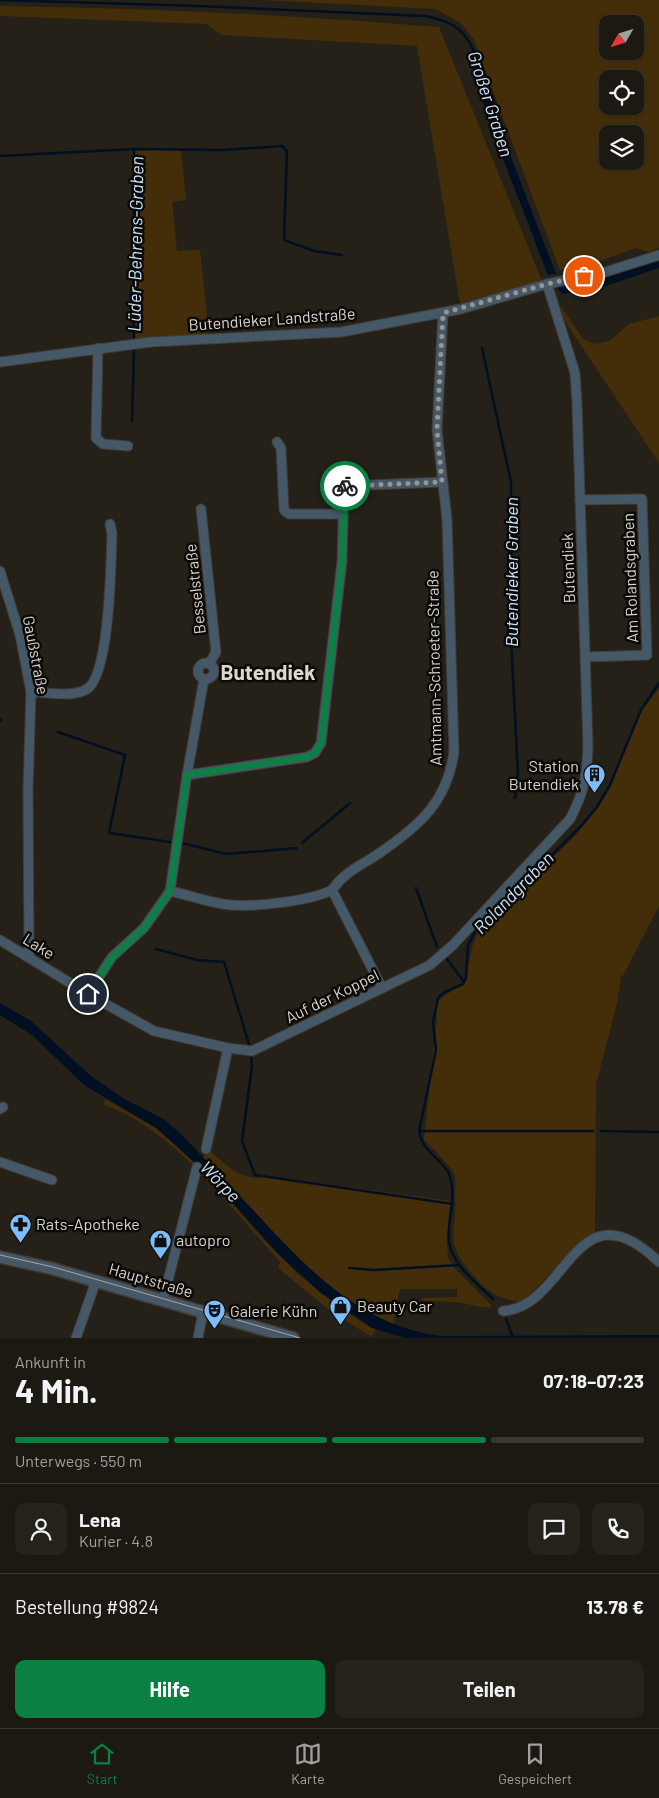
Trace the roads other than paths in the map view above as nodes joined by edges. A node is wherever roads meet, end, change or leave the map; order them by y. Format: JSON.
{"nodes":[{"id":1,"x":659,"y":255,"type":"edge"},
{"id":2,"x":547,"y":284,"type":"junction"},
{"id":3,"x":443,"y":313,"type":"junction"},
{"id":4,"x":98,"y":348,"type":"junction"},
{"id":5,"x":0,"y":362,"type":"edge"},
{"id":6,"x":277,"y":442,"type":"dead end"},
{"id":7,"x":128,"y":446,"type":"dead end"},
{"id":8,"x":442,"y":482,"type":"junction"},
{"id":9,"x":580,"y":500,"type":"junction"},
{"id":10,"x":201,"y":510,"type":"dead end"},
{"id":11,"x":343,"y":514,"type":"junction"},
{"id":12,"x":110,"y":524,"type":"dead end"},
{"id":13,"x":0,"y":571,"type":"edge"},
{"id":14,"x":586,"y":657,"type":"junction"},
{"id":15,"x":30,"y":692,"type":"junction"},
{"id":16,"x":187,"y":775,"type":"junction"},
{"id":17,"x":549,"y":844,"type":"joint"},
{"id":18,"x":332,"y":890,"type":"junction"},
{"id":19,"x":170,"y":891,"type":"junction"},
{"id":20,"x":0,"y":940,"type":"edge"},
{"id":21,"x":29,"y":957,"type":"junction"},
{"id":22,"x":382,"y":988,"type":"junction"},
{"id":23,"x":88,"y":994,"type":"junction"},
{"id":24,"x":228,"y":1048,"type":"junction"},
{"id":25,"x":206,"y":1149,"type":"dead end"},
{"id":26,"x":0,"y":1162,"type":"edge"},
{"id":27,"x":197,"y":1167,"type":"dead end"},
{"id":28,"x":52,"y":1180,"type":"dead end"},
{"id":29,"x":0,"y":1257,"type":"edge"},
{"id":30,"x":659,"y":1262,"type":"edge"},
{"id":31,"x":96,"y":1281,"type":"junction"},
{"id":32,"x":163,"y":1300,"type":"junction"},
{"id":33,"x":203,"y":1312,"type":"junction"},
{"id":34,"x":503,"y":1312,"type":"dead end"},
{"id":35,"x":257,"y":1333,"type":"edge"},
{"id":36,"x":76,"y":1338,"type":"edge"},
{"id":37,"x":198,"y":1338,"type":"edge"},
{"id":38,"x":293,"y":1338,"type":"edge"}],
"edges":[{"from":1,"to":2,"type":"street","name":"Butendieker Landstraße"},
{"from":2,"to":3,"type":"street","name":"Butendieker Landstraße"},
{"from":2,"to":9,"type":"street","name":"Butendiek"},
{"from":3,"to":4,"type":"street","name":"Butendieker Landstraße"},
{"from":3,"to":8,"type":"street","name":"Amtmann-Schroeter-Straße"},
{"from":4,"to":5,"type":"street","name":"Butendieker Landstraße"},
{"from":4,"to":7,"type":"street"},
{"from":6,"to":11,"type":"street"},
{"from":8,"to":11,"type":"street"},
{"from":8,"to":18,"type":"street","name":"Amtmann-Schroeter-Straße"},
{"from":9,"to":14,"type":"street","name":"Butendiek"},
{"from":9,"to":14,"type":"street","name":"Am Rolandsgraben"},
{"from":10,"to":16,"type":"street","name":"Besselstraße"},
{"from":11,"to":16,"type":"street"},
{"from":12,"to":15,"type":"street"},
{"from":13,"to":15,"type":"street","name":"Gaußstraße"},
{"from":14,"to":17,"type":"street","name":"Butendiek"},
{"from":15,"to":21,"type":"street","name":"Gaußstraße"},
{"from":16,"to":19,"type":"street","name":"Besselstraße"},
{"from":17,"to":22,"type":"street","name":"Auf der Koppel"},
{"from":18,"to":19,"type":"street"},
{"from":18,"to":22,"type":"street"},
{"from":19,"to":23,"type":"street"},
{"from":20,"to":21,"type":"street","name":"Lake"},
{"from":21,"to":23,"type":"street","name":"Lake"},
{"from":22,"to":24,"type":"street","name":"Auf der Koppel"},
{"from":23,"to":24,"type":"street","name":"Auf der Koppel"},
{"from":24,"to":25,"type":"street"},
{"from":26,"to":28,"type":"street"},
{"from":27,"to":32,"type":"street"},
{"from":29,"to":31,"type":"street","name":"Hauptstraße"},
{"from":30,"to":34,"type":"street"},
{"from":31,"to":32,"type":"street","name":"Hauptstraße"},
{"from":31,"to":36,"type":"street"},
{"from":32,"to":33,"type":"street","name":"Hauptstraße"},
{"from":33,"to":35,"type":"street","name":"Hauptstraße"},
{"from":33,"to":37,"type":"street"},
{"from":35,"to":38,"type":"street","name":"Hauptstraße"}]}
